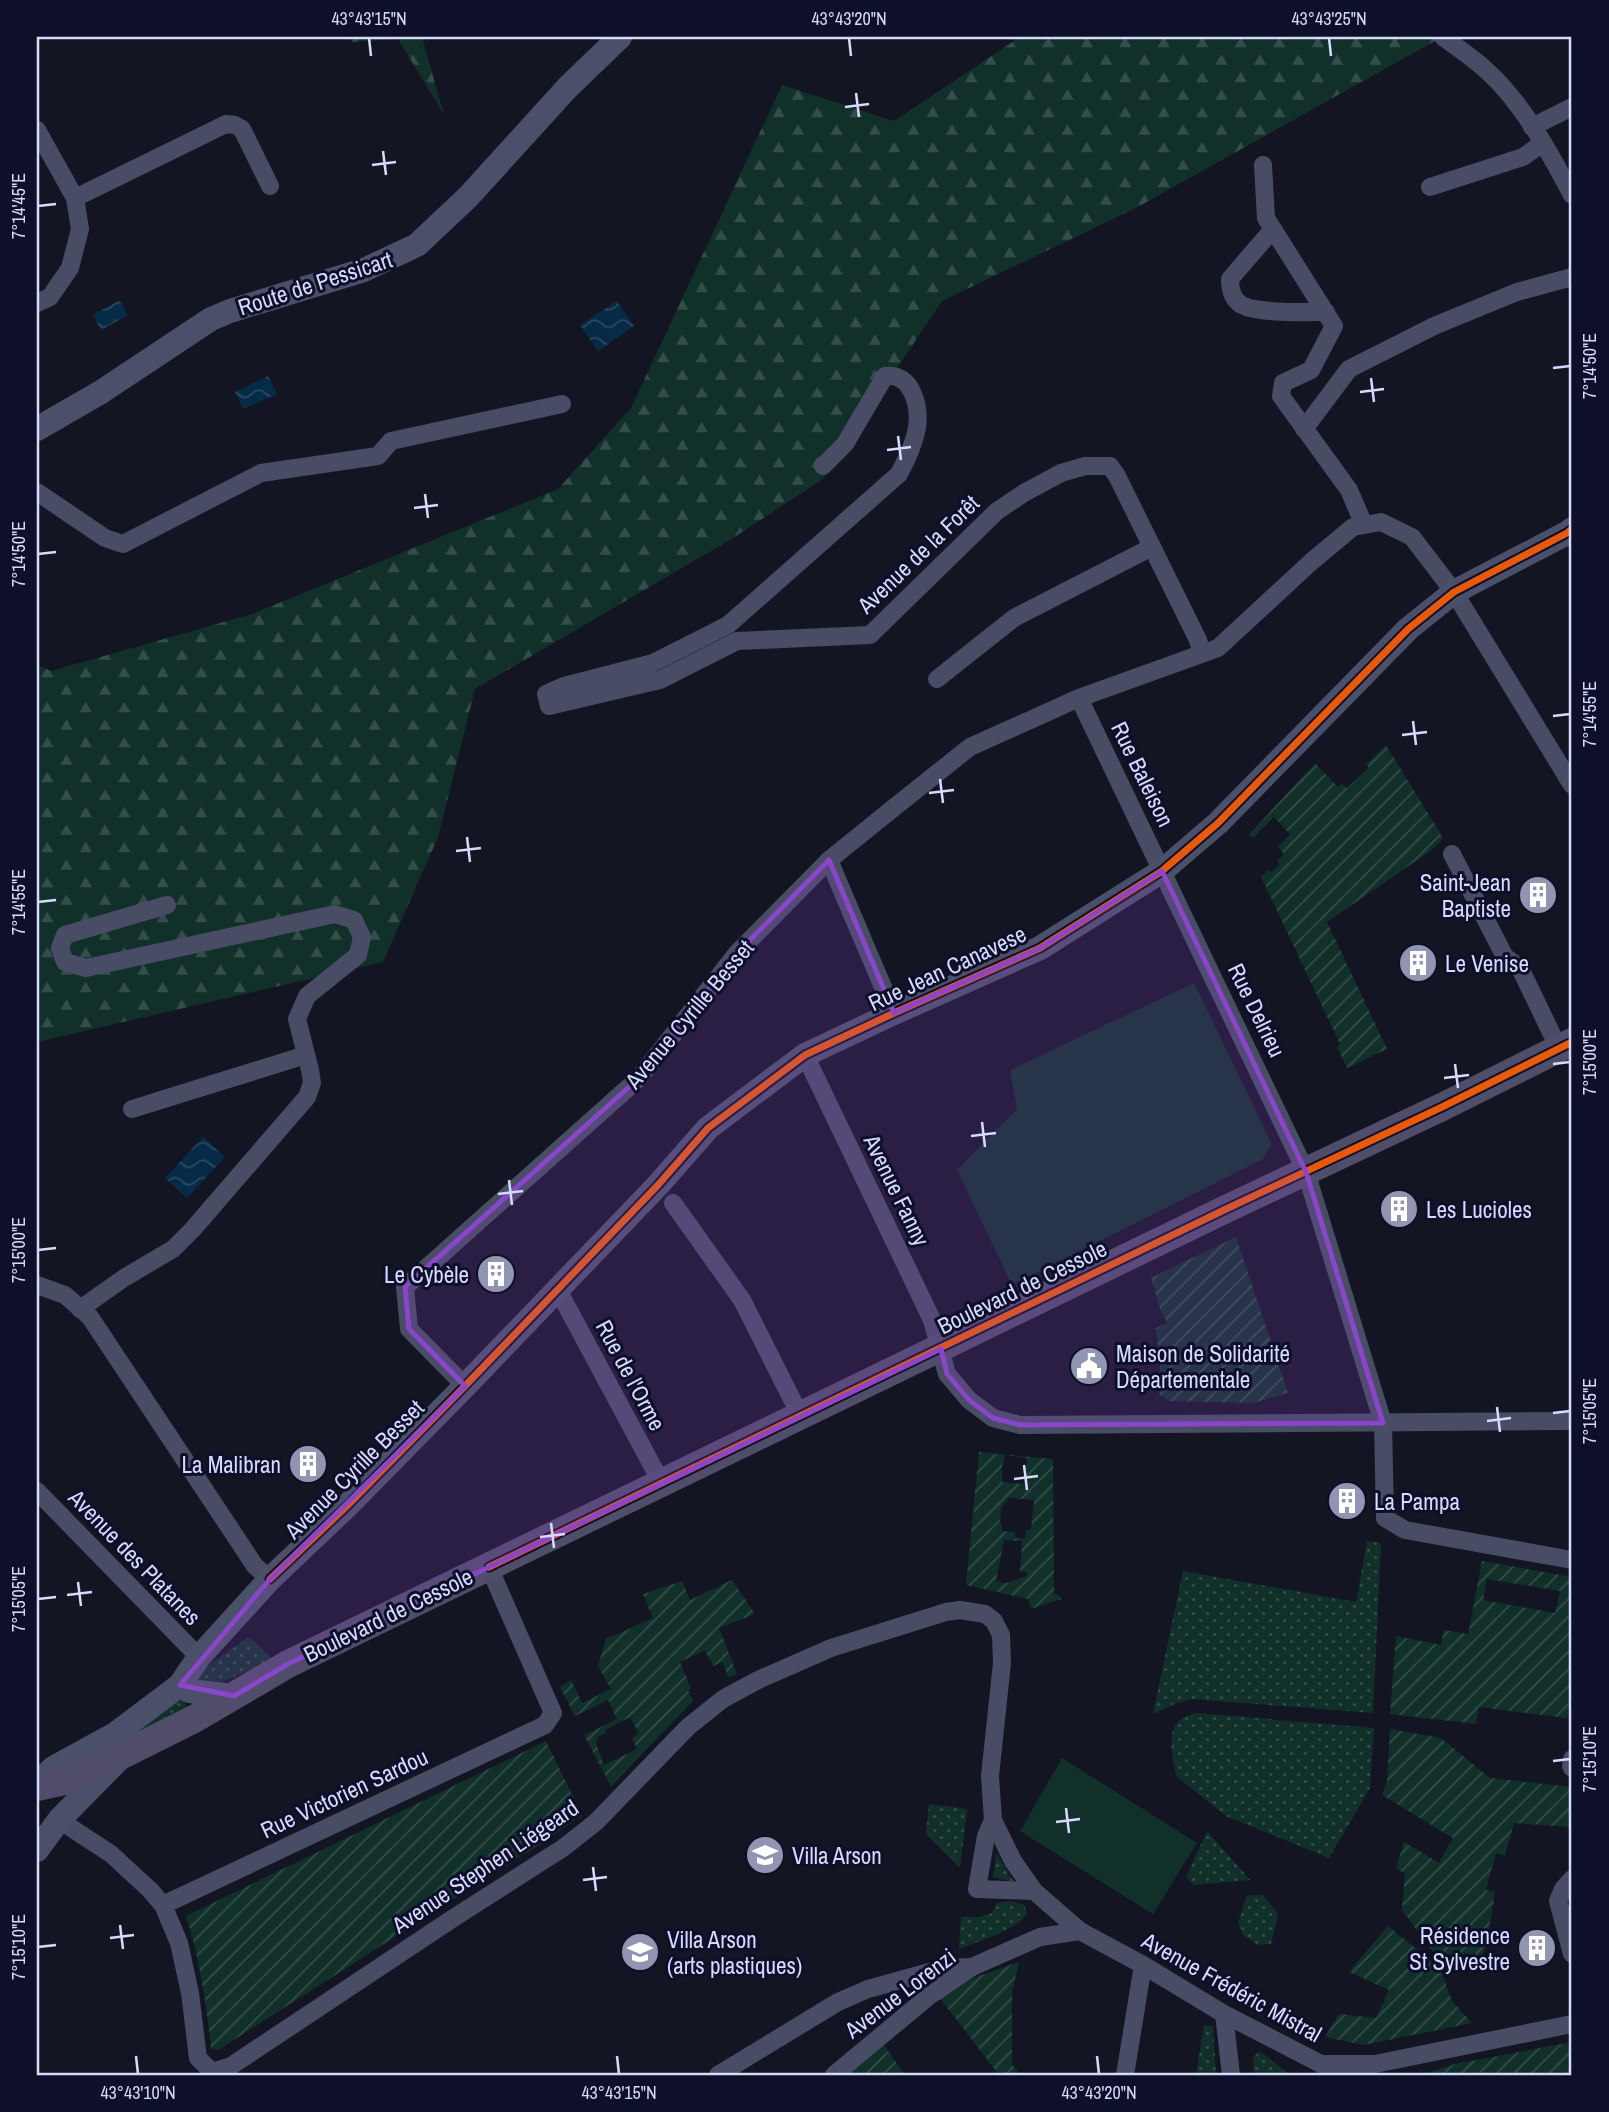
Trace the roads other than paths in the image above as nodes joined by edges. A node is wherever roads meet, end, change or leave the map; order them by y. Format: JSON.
{"nodes":[{"id":1,"x":620,"y":37,"type":"edge"},
{"id":2,"x":1443,"y":37,"type":"edge"},
{"id":3,"x":1572,"y":107,"type":"edge"},
{"id":4,"x":1532,"y":127,"type":"junction"},
{"id":5,"x":37,"y":130,"type":"edge"},
{"id":6,"x":1543,"y":143,"type":"junction"},
{"id":7,"x":1263,"y":165,"type":"dead end"},
{"id":8,"x":270,"y":186,"type":"dead end"},
{"id":9,"x":1430,"y":187,"type":"dead end"},
{"id":10,"x":1572,"y":195,"type":"edge"},
{"id":11,"x":75,"y":198,"type":"junction"},
{"id":12,"x":1273,"y":229,"type":"junction"},
{"id":13,"x":1572,"y":277,"type":"edge"},
{"id":14,"x":37,"y":303,"type":"edge"},
{"id":15,"x":1326,"y":312,"type":"junction"},
{"id":16,"x":562,"y":404,"type":"dead end"},
{"id":17,"x":37,"y":429,"type":"edge"},
{"id":18,"x":1304,"y":429,"type":"junction"},
{"id":19,"x":822,"y":466,"type":"dead end"},
{"id":20,"x":37,"y":492,"type":"edge"},
{"id":21,"x":1364,"y":525,"type":"junction"},
{"id":22,"x":1572,"y":529,"type":"edge"},
{"id":23,"x":1152,"y":547,"type":"junction"},
{"id":24,"x":1454,"y":592,"type":"junction"},
{"id":25,"x":1202,"y":653,"type":"junction"},
{"id":26,"x":937,"y":679,"type":"dead end"},
{"id":27,"x":1079,"y":698,"type":"junction"},
{"id":28,"x":1572,"y":785,"type":"edge"},
{"id":29,"x":1452,"y":854,"type":"dead end"},
{"id":30,"x":830,"y":860,"type":"junction"},
{"id":31,"x":1162,"y":871,"type":"junction"},
{"id":32,"x":167,"y":905,"type":"dead end"},
{"id":33,"x":894,"y":1013,"type":"junction"},
{"id":34,"x":1565,"y":1045,"type":"edge"},
{"id":35,"x":306,"y":1055,"type":"junction"},
{"id":36,"x":805,"y":1055,"type":"junction"},
{"id":37,"x":132,"y":1109,"type":"dead end"},
{"id":38,"x":1306,"y":1172,"type":"junction"},
{"id":39,"x":673,"y":1203,"type":"dead end"},
{"id":40,"x":37,"y":1285,"type":"edge"},
{"id":41,"x":558,"y":1290,"type":"junction"},
{"id":42,"x":80,"y":1308,"type":"junction"},
{"id":43,"x":941,"y":1349,"type":"junction"},
{"id":44,"x":465,"y":1386,"type":"junction"},
{"id":45,"x":800,"y":1415,"type":"junction"},
{"id":46,"x":1572,"y":1422,"type":"edge"},
{"id":47,"x":1383,"y":1423,"type":"junction"},
{"id":48,"x":661,"y":1482,"type":"junction"},
{"id":49,"x":37,"y":1491,"type":"edge"},
{"id":50,"x":1572,"y":1560,"type":"edge"},
{"id":51,"x":489,"y":1567,"type":"junction"},
{"id":52,"x":270,"y":1579,"type":"junction"},
{"id":53,"x":198,"y":1657,"type":"junction"},
{"id":54,"x":180,"y":1685,"type":"junction"},
{"id":55,"x":234,"y":1696,"type":"junction"},
{"id":56,"x":122,"y":1755,"type":"junction"},
{"id":57,"x":1572,"y":1759,"type":"edge"},
{"id":58,"x":1572,"y":1768,"type":"edge"},
{"id":59,"x":43,"y":1785,"type":"edge"},
{"id":60,"x":59,"y":1820,"type":"junction"},
{"id":61,"x":993,"y":1820,"type":"junction"},
{"id":62,"x":37,"y":1850,"type":"edge"},
{"id":63,"x":1572,"y":1879,"type":"edge"},
{"id":64,"x":1034,"y":1891,"type":"junction"},
{"id":65,"x":163,"y":1905,"type":"junction"},
{"id":66,"x":1080,"y":1931,"type":"junction"},
{"id":67,"x":1572,"y":1954,"type":"edge"},
{"id":68,"x":1143,"y":1965,"type":"junction"},
{"id":69,"x":972,"y":1967,"type":"junction"},
{"id":70,"x":1224,"y":2014,"type":"junction"},
{"id":71,"x":1572,"y":2024,"type":"edge"},
{"id":72,"x":210,"y":2074,"type":"edge"},
{"id":73,"x":718,"y":2075,"type":"edge"},
{"id":74,"x":834,"y":2075,"type":"edge"},
{"id":75,"x":1125,"y":2075,"type":"edge"},
{"id":76,"x":1231,"y":2075,"type":"edge"}],
"edges":[{"from":1,"to":17,"type":"street","name":"Route de Pessicart"},
{"from":2,"to":4,"type":"street"},
{"from":3,"to":4,"type":"street"},
{"from":4,"to":6,"type":"street"},
{"from":5,"to":11,"type":"street"},
{"from":6,"to":9,"type":"street"},
{"from":6,"to":10,"type":"street"},
{"from":7,"to":12,"type":"street"},
{"from":8,"to":11,"type":"street"},
{"from":11,"to":14,"type":"street"},
{"from":12,"to":15,"type":"street"},
{"from":12,"to":15,"type":"street"},
{"from":13,"to":18,"type":"street"},
{"from":15,"to":18,"type":"street"},
{"from":16,"to":20,"type":"street"},
{"from":18,"to":21,"type":"street"},
{"from":19,"to":23,"type":"street","name":"Avenue de la Forêt"},
{"from":21,"to":24,"type":"street"},
{"from":21,"to":25,"type":"street","name":"Avenue Cyrille Besset"},
{"from":22,"to":24,"type":"street"},
{"from":23,"to":25,"type":"street","name":"Avenue de la Forêt"},
{"from":23,"to":26,"type":"street"},
{"from":24,"to":28,"type":"street"},
{"from":24,"to":31,"type":"street","name":"Rue Jean Canavese"},
{"from":25,"to":27,"type":"street","name":"Avenue Cyrille Besset"},
{"from":27,"to":30,"type":"street","name":"Avenue Cyrille Besset"},
{"from":27,"to":31,"type":"street","name":"Rue Baleison"},
{"from":29,"to":34,"type":"street"},
{"from":30,"to":33,"type":"street"},
{"from":30,"to":44,"type":"street","name":"Avenue Cyrille Besset"},
{"from":31,"to":33,"type":"street","name":"Rue Jean Canavese"},
{"from":31,"to":38,"type":"street","name":"Rue Delrieu"},
{"from":32,"to":35,"type":"street"},
{"from":33,"to":36,"type":"street","name":"Rue Jean Canavese"},
{"from":34,"to":38,"type":"main road","name":"Boulevard de Cessole"},
{"from":35,"to":37,"type":"street"},
{"from":35,"to":42,"type":"street"},
{"from":36,"to":41,"type":"street","name":"Rue Jean Canavese"},
{"from":36,"to":43,"type":"street","name":"Avenue Fanny"},
{"from":38,"to":43,"type":"main road","name":"Boulevard de Cessole"},
{"from":38,"to":47,"type":"street","name":"Rue Delrieu"},
{"from":39,"to":45,"type":"street"},
{"from":40,"to":42,"type":"street"},
{"from":41,"to":44,"type":"street","name":"Rue Jean Canavese"},
{"from":41,"to":48,"type":"street","name":"Rue de l'Orme"},
{"from":42,"to":52,"type":"street"},
{"from":43,"to":45,"type":"main road","name":"Boulevard de Cessole"},
{"from":43,"to":47,"type":"street","name":"Avenue Fanny"},
{"from":44,"to":52,"type":"street","name":"Avenue Cyrille Besset"},
{"from":45,"to":48,"type":"main road","name":"Boulevard de Cessole"},
{"from":46,"to":47,"type":"street","name":"Avenue Fanny"},
{"from":47,"to":50,"type":"street","name":"Rue Delrieu"},
{"from":48,"to":51,"type":"main road","name":"Boulevard de Cessole"},
{"from":49,"to":53,"type":"street","name":"Avenue des Platanes"},
{"from":51,"to":55,"type":"main road","name":"Boulevard de Cessole"},
{"from":51,"to":65,"type":"street","name":"Rue Victorien Sardou"},
{"from":52,"to":53,"type":"street","name":"Avenue Cyrille Besset"},
{"from":53,"to":54,"type":"street","name":"Avenue Cyrille Besset"},
{"from":54,"to":55,"type":"street"},
{"from":54,"to":59,"type":"street","name":"Avenue Cyrille Besset"},
{"from":55,"to":56,"type":"main road","name":"Boulevard de Cessole"},
{"from":56,"to":59,"type":"main road","name":"Boulevard de Cessole"},
{"from":56,"to":60,"type":"street"},
{"from":57,"to":58,"type":"street"},
{"from":59,"to":60,"type":"street"},
{"from":60,"to":62,"type":"street"},
{"from":60,"to":65,"type":"street","name":"Avenue Stephen Liégeard"},
{"from":61,"to":64,"type":"street","name":"Avenue Stephen Liégeard"},
{"from":61,"to":64,"type":"street"},
{"from":61,"to":72,"type":"street","name":"Avenue Stephen Liégeard"},
{"from":63,"to":67,"type":"street"},
{"from":64,"to":66,"type":"street","name":"Avenue Stephen Liégeard"},
{"from":65,"to":72,"type":"street","name":"Avenue Stephen Liégeard"},
{"from":66,"to":68,"type":"street","name":"Avenue Frédéric Mistral"},
{"from":66,"to":69,"type":"street","name":"Avenue Lorenzi"},
{"from":68,"to":70,"type":"street","name":"Avenue Frédéric Mistral"},
{"from":68,"to":75,"type":"street"},
{"from":69,"to":73,"type":"street"},
{"from":69,"to":74,"type":"street","name":"Avenue Lorenzi"},
{"from":70,"to":71,"type":"street","name":"Avenue Frédéric Mistral"},
{"from":70,"to":76,"type":"street"}]}
